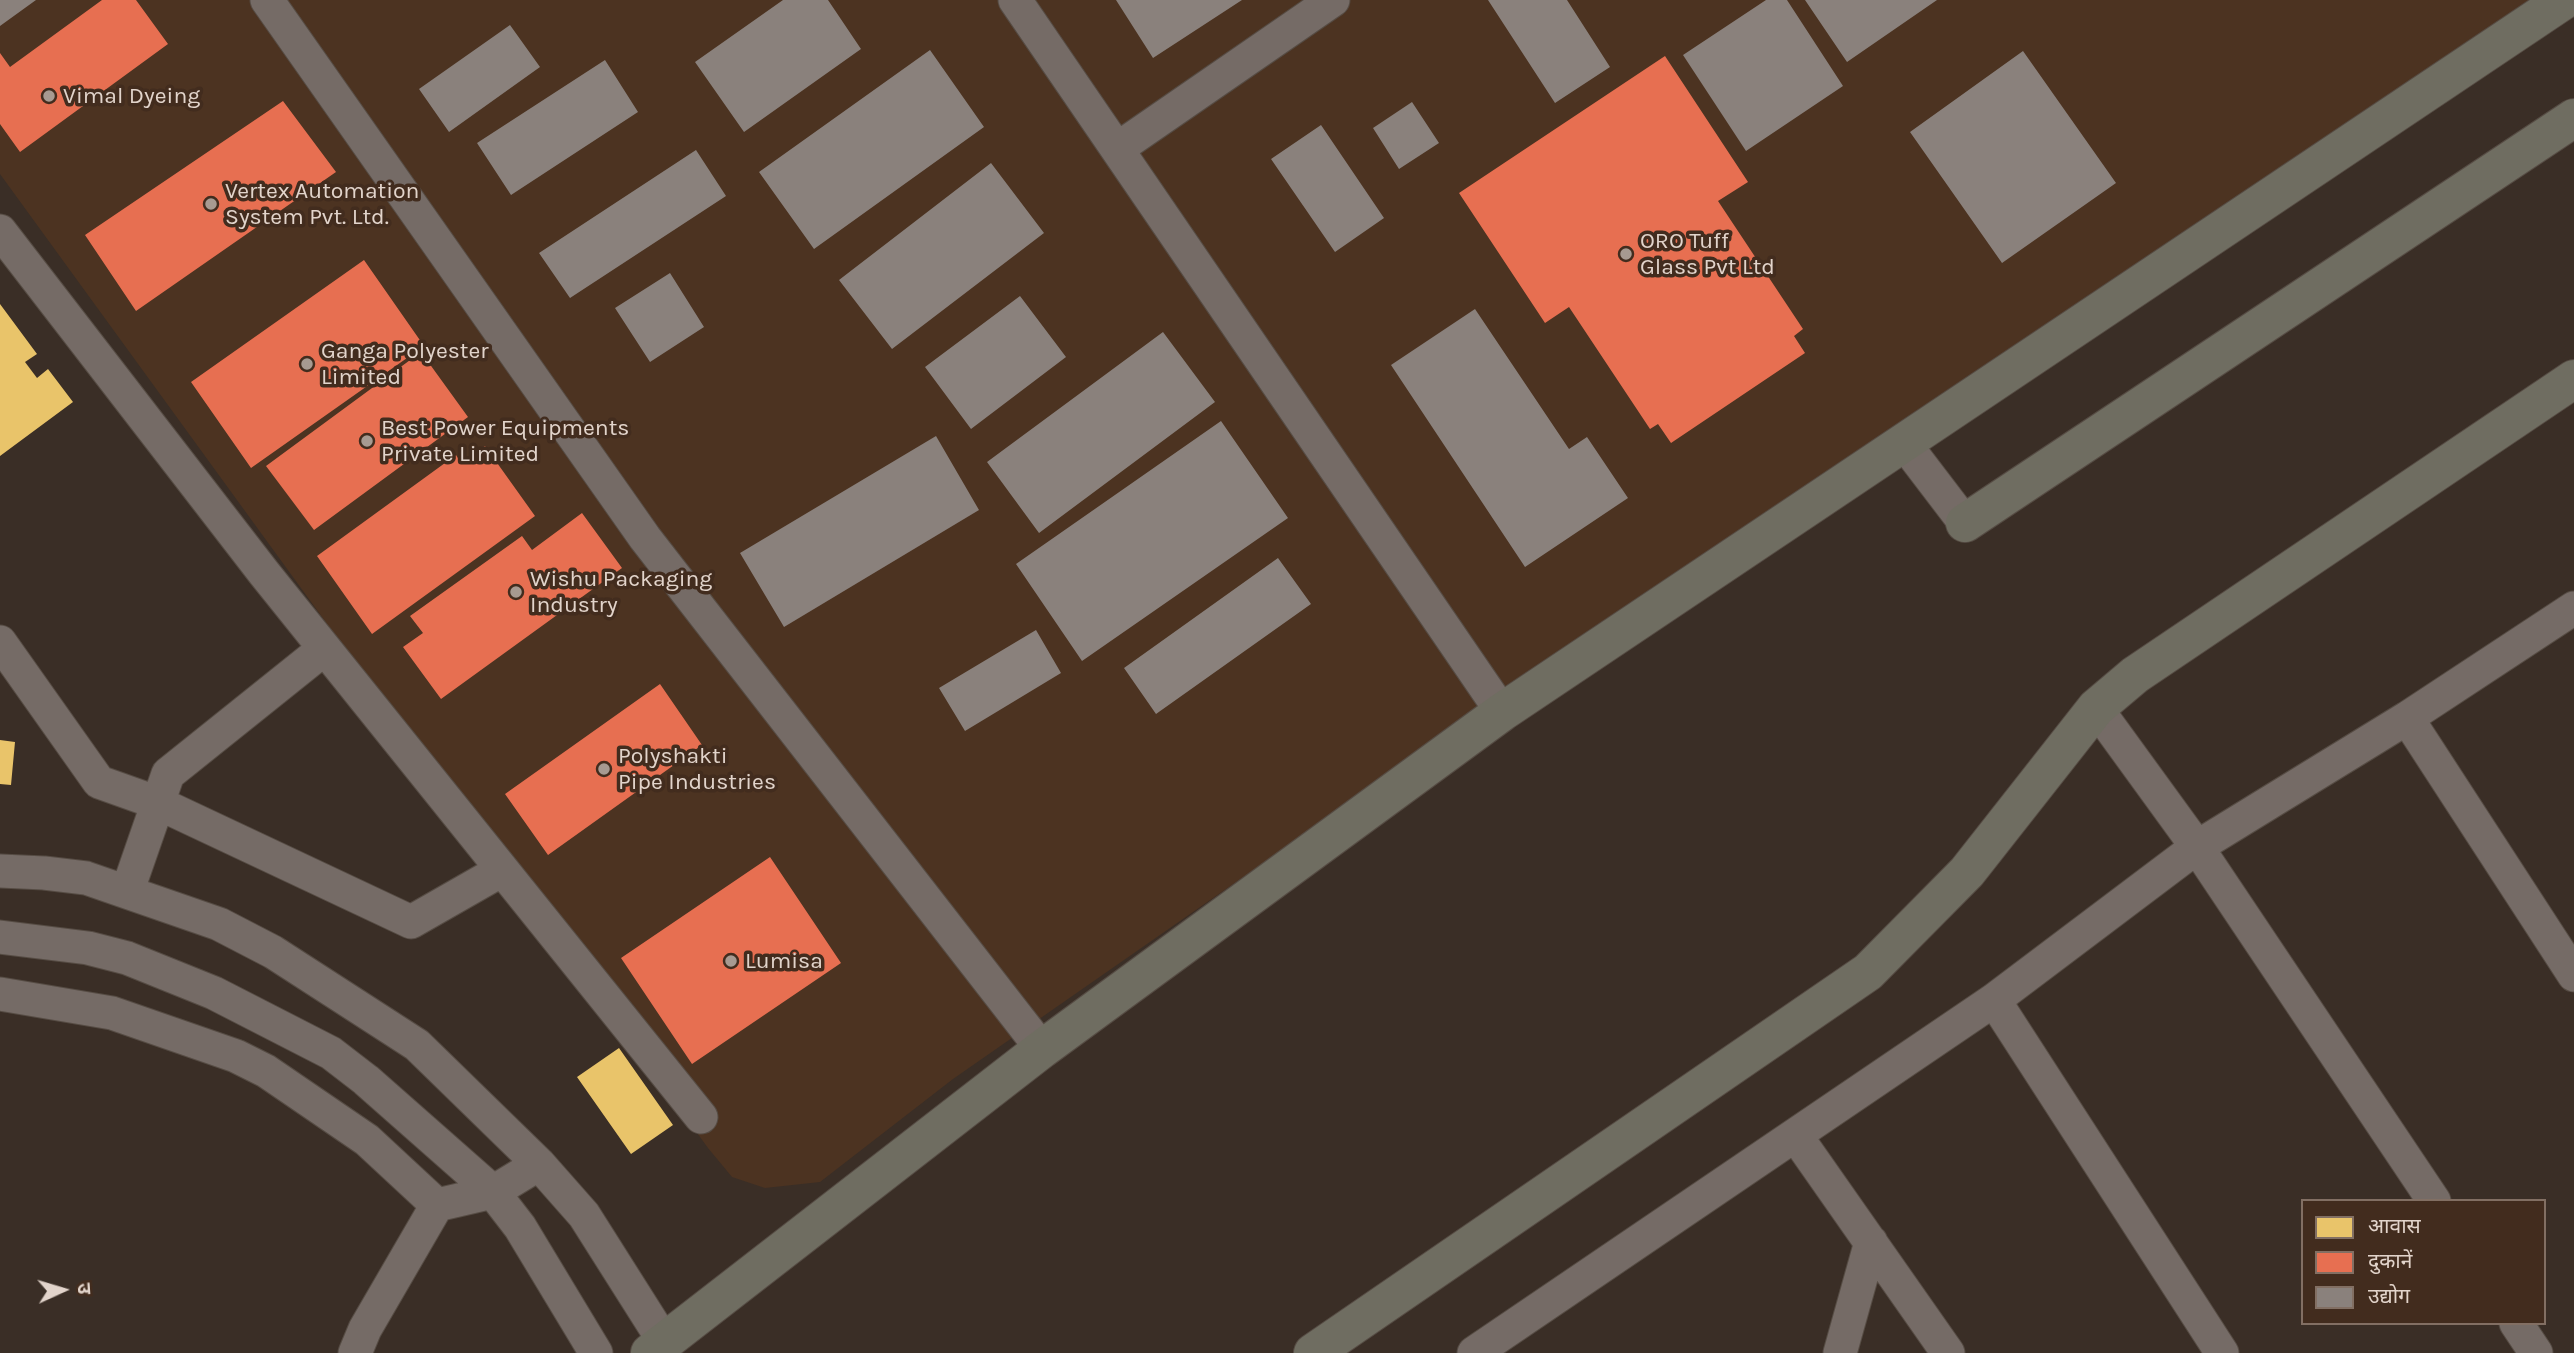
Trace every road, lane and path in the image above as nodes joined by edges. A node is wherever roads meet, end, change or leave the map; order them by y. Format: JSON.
{"nodes":[{"id":1,"x":267,"y":0,"type":"edge"},
{"id":2,"x":1015,"y":0,"type":"edge"},
{"id":3,"x":1333,"y":0,"type":"edge"},
{"id":4,"x":2564,"y":0,"type":"edge"},
{"id":5,"x":2574,"y":118,"type":"edge"},
{"id":6,"x":1117,"y":149,"type":"junction"},
{"id":7,"x":0,"y":231,"type":"edge"},
{"id":8,"x":2574,"y":379,"type":"edge"},
{"id":9,"x":1904,"y":443,"type":"junction"},
{"id":10,"x":1965,"y":523,"type":"joint"},
{"id":11,"x":2574,"y":608,"type":"edge"},
{"id":12,"x":0,"y":642,"type":"edge"},
{"id":13,"x":324,"y":649,"type":"junction"},
{"id":14,"x":2096,"y":708,"type":"junction"},
{"id":15,"x":1502,"y":712,"type":"junction"},
{"id":16,"x":2407,"y":718,"type":"junction"},
{"id":17,"x":158,"y":803,"type":"junction"},
{"id":18,"x":2197,"y":847,"type":"junction"},
{"id":19,"x":502,"y":870,"type":"junction"},
{"id":20,"x":0,"y":871,"type":"edge"},
{"id":21,"x":127,"y":892,"type":"junction"},
{"id":22,"x":0,"y":937,"type":"edge"},
{"id":23,"x":2574,"y":975,"type":"edge"},
{"id":24,"x":0,"y":994,"type":"edge"},
{"id":25,"x":1994,"y":1000,"type":"junction"},
{"id":26,"x":1042,"y":1049,"type":"junction"},
{"id":27,"x":701,"y":1117,"type":"dead end"},
{"id":28,"x":1796,"y":1136,"type":"junction"},
{"id":29,"x":539,"y":1164,"type":"junction"},
{"id":30,"x":493,"y":1192,"type":"junction"},
{"id":31,"x":2433,"y":1199,"type":"edge"},
{"id":32,"x":437,"y":1205,"type":"junction"},
{"id":33,"x":1871,"y":1242,"type":"junction"},
{"id":34,"x":2517,"y":1325,"type":"edge"},
{"id":35,"x":657,"y":1348,"type":"edge"},
{"id":36,"x":355,"y":1353,"type":"edge"},
{"id":37,"x":596,"y":1353,"type":"edge"},
{"id":38,"x":1313,"y":1353,"type":"edge"},
{"id":39,"x":1474,"y":1353,"type":"edge"},
{"id":40,"x":1840,"y":1353,"type":"edge"},
{"id":41,"x":1948,"y":1353,"type":"edge"},
{"id":42,"x":2222,"y":1353,"type":"edge"},
{"id":43,"x":2536,"y":1353,"type":"edge"}],
"edges":[{"from":1,"to":26,"type":"street"},
{"from":2,"to":6,"type":"street"},
{"from":3,"to":6,"type":"street"},
{"from":4,"to":9,"type":"main road"},
{"from":5,"to":10,"type":"main road"},
{"from":6,"to":15,"type":"street"},
{"from":7,"to":13,"type":"street"},
{"from":8,"to":14,"type":"main road"},
{"from":9,"to":10,"type":"street"},
{"from":9,"to":15,"type":"main road"},
{"from":11,"to":16,"type":"street"},
{"from":12,"to":17,"type":"street"},
{"from":13,"to":17,"type":"street"},
{"from":13,"to":19,"type":"street"},
{"from":14,"to":18,"type":"street"},
{"from":14,"to":38,"type":"main road"},
{"from":15,"to":26,"type":"main road"},
{"from":16,"to":18,"type":"street"},
{"from":16,"to":23,"type":"street"},
{"from":17,"to":19,"type":"street"},
{"from":17,"to":21,"type":"street"},
{"from":18,"to":25,"type":"street"},
{"from":18,"to":31,"type":"street"},
{"from":19,"to":27,"type":"street"},
{"from":20,"to":21,"type":"street"},
{"from":21,"to":29,"type":"street"},
{"from":22,"to":30,"type":"street"},
{"from":24,"to":32,"type":"street"},
{"from":25,"to":28,"type":"street"},
{"from":25,"to":42,"type":"street"},
{"from":26,"to":35,"type":"main road"},
{"from":28,"to":33,"type":"street"},
{"from":28,"to":39,"type":"street"},
{"from":29,"to":30,"type":"street"},
{"from":29,"to":35,"type":"street"},
{"from":30,"to":32,"type":"street"},
{"from":30,"to":37,"type":"street"},
{"from":32,"to":36,"type":"street"},
{"from":33,"to":40,"type":"street"},
{"from":33,"to":41,"type":"street"},
{"from":34,"to":43,"type":"street"}]}
